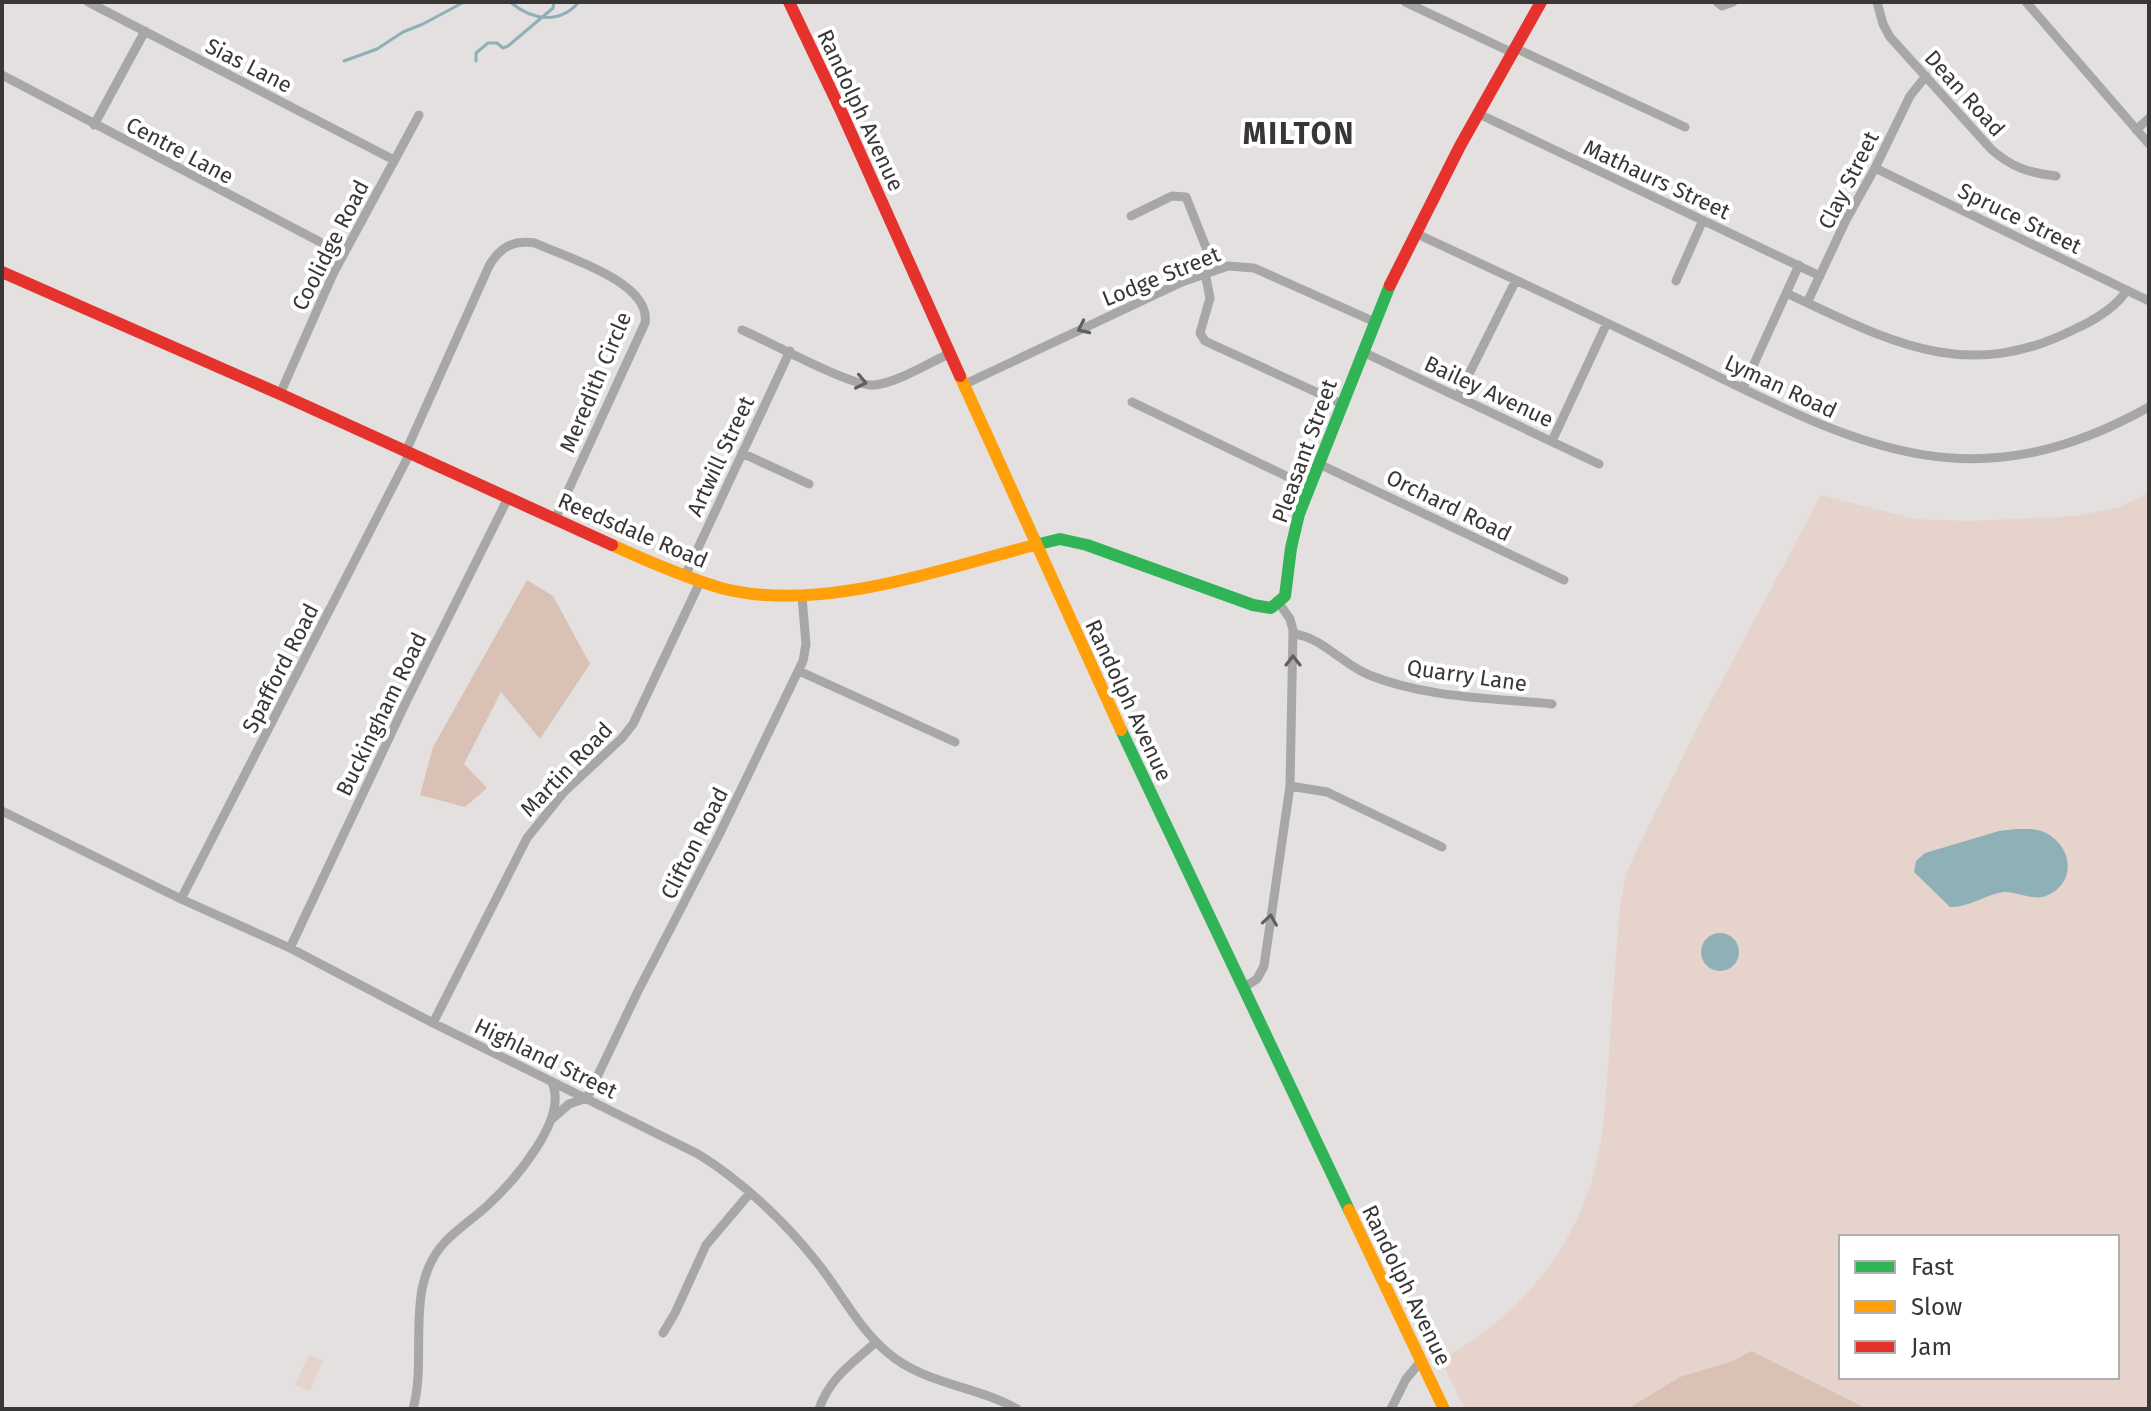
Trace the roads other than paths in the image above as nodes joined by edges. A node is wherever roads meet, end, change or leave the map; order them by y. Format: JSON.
{"nodes":[{"id":1,"x":88,"y":2,"type":"edge"},
{"id":2,"x":789,"y":2,"type":"edge"},
{"id":3,"x":1405,"y":2,"type":"edge"},
{"id":4,"x":1541,"y":2,"type":"edge"},
{"id":5,"x":1717,"y":2,"type":"edge"},
{"id":6,"x":1733,"y":2,"type":"edge"},
{"id":7,"x":1877,"y":2,"type":"edge"},
{"id":8,"x":2026,"y":2,"type":"edge"},
{"id":9,"x":145,"y":31,"type":"junction"},
{"id":10,"x":1514,"y":50,"type":"junction"},
{"id":11,"x":2,"y":75,"type":"edge"},
{"id":12,"x":1926,"y":76,"type":"junction"},
{"id":13,"x":1479,"y":114,"type":"junction"},
{"id":14,"x":419,"y":115,"type":"dead end"},
{"id":15,"x":2149,"y":118,"type":"edge"},
{"id":16,"x":94,"y":125,"type":"junction"},
{"id":17,"x":1685,"y":127,"type":"dead end"},
{"id":18,"x":2136,"y":130,"type":"junction"},
{"id":19,"x":2149,"y":144,"type":"edge"},
{"id":20,"x":394,"y":160,"type":"junction"},
{"id":21,"x":1875,"y":168,"type":"junction"},
{"id":22,"x":2056,"y":176,"type":"dead end"},
{"id":23,"x":1131,"y":216,"type":"dead end"},
{"id":24,"x":1703,"y":220,"type":"junction"},
{"id":25,"x":1415,"y":233,"type":"junction"},
{"id":26,"x":343,"y":254,"type":"junction"},
{"id":27,"x":1799,"y":265,"type":"junction"},
{"id":28,"x":2,"y":272,"type":"edge"},
{"id":29,"x":1210,"y":272,"type":"junction"},
{"id":30,"x":1820,"y":276,"type":"junction"},
{"id":31,"x":1516,"y":280,"type":"junction"},
{"id":32,"x":1676,"y":281,"type":"dead end"},
{"id":33,"x":2127,"y":290,"type":"junction"},
{"id":34,"x":1786,"y":293,"type":"junction"},
{"id":35,"x":2149,"y":301,"type":"edge"},
{"id":36,"x":1807,"y":303,"type":"junction"},
{"id":37,"x":1375,"y":322,"type":"junction"},
{"id":38,"x":1607,"y":323,"type":"junction"},
{"id":39,"x":742,"y":330,"type":"dead end"},
{"id":40,"x":790,"y":351,"type":"junction"},
{"id":41,"x":1363,"y":352,"type":"junction"},
{"id":42,"x":949,"y":354,"type":"junction"},
{"id":43,"x":963,"y":385,"type":"junction"},
{"id":44,"x":1743,"y":388,"type":"junction"},
{"id":45,"x":280,"y":394,"type":"junction"},
{"id":46,"x":1458,"y":396,"type":"junction"},
{"id":47,"x":1132,"y":402,"type":"dead end"},
{"id":48,"x":1342,"y":404,"type":"junction"},
{"id":49,"x":2149,"y":407,"type":"edge"},
{"id":50,"x":1552,"y":441,"type":"junction"},
{"id":51,"x":408,"y":452,"type":"junction"},
{"id":52,"x":742,"y":453,"type":"junction"},
{"id":53,"x":1319,"y":464,"type":"junction"},
{"id":54,"x":1599,"y":464,"type":"dead end"},
{"id":55,"x":809,"y":484,"type":"dead end"},
{"id":56,"x":1309,"y":487,"type":"junction"},
{"id":57,"x":508,"y":498,"type":"junction"},
{"id":58,"x":555,"y":519,"type":"junction"},
{"id":59,"x":1035,"y":545,"type":"junction"},
{"id":60,"x":685,"y":576,"type":"junction"},
{"id":61,"x":1564,"y":580,"type":"dead end"},
{"id":62,"x":700,"y":582,"type":"junction"},
{"id":63,"x":802,"y":597,"type":"junction"},
{"id":64,"x":1279,"y":603,"type":"junction"},
{"id":65,"x":1293,"y":634,"type":"junction"},
{"id":66,"x":799,"y":671,"type":"junction"},
{"id":67,"x":1552,"y":704,"type":"dead end"},
{"id":68,"x":955,"y":742,"type":"dead end"},
{"id":69,"x":1290,"y":786,"type":"junction"},
{"id":70,"x":2,"y":811,"type":"edge"},
{"id":71,"x":1442,"y":847,"type":"dead end"},
{"id":72,"x":181,"y":899,"type":"junction"},
{"id":73,"x":290,"y":948,"type":"junction"},
{"id":74,"x":1243,"y":988,"type":"junction"},
{"id":75,"x":433,"y":1023,"type":"junction"},
{"id":76,"x":551,"y":1081,"type":"junction"},
{"id":77,"x":587,"y":1098,"type":"junction"},
{"id":78,"x":553,"y":1118,"type":"junction"},
{"id":79,"x":750,"y":1193,"type":"junction"},
{"id":80,"x":663,"y":1333,"type":"dead end"},
{"id":81,"x":876,"y":1342,"type":"junction"},
{"id":82,"x":1421,"y":1361,"type":"junction"},
{"id":83,"x":413,"y":1409,"type":"edge"},
{"id":84,"x":819,"y":1409,"type":"edge"},
{"id":85,"x":1017,"y":1409,"type":"edge"},
{"id":86,"x":1391,"y":1409,"type":"edge"},
{"id":87,"x":1444,"y":1409,"type":"edge"}],
"edges":[{"from":1,"to":9,"type":"street","name":"Sias Lane"},
{"from":2,"to":42,"type":"main road","name":"Randolph Avenue"},
{"from":3,"to":10,"type":"street"},
{"from":4,"to":10,"type":"main road","name":"Pleasant Street"},
{"from":5,"to":6,"type":"street"},
{"from":7,"to":12,"type":"street","name":"Dean Road"},
{"from":8,"to":18,"type":"street"},
{"from":9,"to":16,"type":"street"},
{"from":9,"to":20,"type":"street","name":"Sias Lane"},
{"from":10,"to":13,"type":"main road","name":"Pleasant Street"},
{"from":10,"to":17,"type":"street"},
{"from":11,"to":16,"type":"street","name":"Centre Lane"},
{"from":12,"to":21,"type":"street","name":"Clay Street"},
{"from":12,"to":22,"type":"street","name":"Dean Road"},
{"from":13,"to":24,"type":"street","name":"Mathaurs Street"},
{"from":13,"to":25,"type":"main road","name":"Pleasant Street"},
{"from":14,"to":20,"type":"street","name":"Coolidge Road"},
{"from":15,"to":18,"type":"street"},
{"from":16,"to":26,"type":"street","name":"Centre Lane"},
{"from":18,"to":19,"type":"street"},
{"from":20,"to":26,"type":"street","name":"Coolidge Road"},
{"from":21,"to":30,"type":"street","name":"Clay Street"},
{"from":21,"to":33,"type":"street","name":"Spruce Street"},
{"from":23,"to":29,"type":"street"},
{"from":24,"to":27,"type":"street","name":"Mathaurs Street"},
{"from":24,"to":32,"type":"street"},
{"from":25,"to":31,"type":"street","name":"Lyman Road"},
{"from":25,"to":37,"type":"main road","name":"Pleasant Street"},
{"from":26,"to":45,"type":"street","name":"Coolidge Road"},
{"from":27,"to":30,"type":"street","name":"Mathaurs Street"},
{"from":27,"to":34,"type":"street"},
{"from":28,"to":45,"type":"main road","name":"Reedsdale Road"},
{"from":29,"to":37,"type":"street","name":"Lodge Street"},
{"from":29,"to":43,"type":"street","name":"Lodge Street","one_way":true},
{"from":29,"to":48,"type":"street"},
{"from":30,"to":36,"type":"street","name":"Clay Street"},
{"from":31,"to":38,"type":"street","name":"Lyman Road"},
{"from":31,"to":46,"type":"street"},
{"from":33,"to":35,"type":"street","name":"Spruce Street"},
{"from":33,"to":36,"type":"street"},
{"from":34,"to":36,"type":"street"},
{"from":34,"to":44,"type":"street"},
{"from":37,"to":41,"type":"main road","name":"Pleasant Street"},
{"from":38,"to":44,"type":"street","name":"Lyman Road"},
{"from":38,"to":50,"type":"street"},
{"from":39,"to":40,"type":"street"},
{"from":40,"to":42,"type":"street","one_way":true},
{"from":40,"to":52,"type":"street","name":"Artwill Street"},
{"from":41,"to":46,"type":"street","name":"Bailey Avenue"},
{"from":41,"to":48,"type":"main road","name":"Pleasant Street"},
{"from":42,"to":43,"type":"main road","name":"Randolph Avenue"},
{"from":43,"to":59,"type":"main road","name":"Randolph Avenue"},
{"from":44,"to":49,"type":"street","name":"Lyman Road"},
{"from":45,"to":51,"type":"main road","name":"Reedsdale Road"},
{"from":46,"to":50,"type":"street","name":"Bailey Avenue"},
{"from":47,"to":56,"type":"street"},
{"from":48,"to":53,"type":"main road","name":"Pleasant Street"},
{"from":50,"to":54,"type":"street","name":"Bailey Avenue"},
{"from":51,"to":57,"type":"main road","name":"Reedsdale Road"},
{"from":51,"to":58,"type":"street","name":"Meredith Circle"},
{"from":51,"to":72,"type":"street","name":"Spafford Road"},
{"from":52,"to":55,"type":"street"},
{"from":52,"to":60,"type":"street","name":"Artwill Street"},
{"from":53,"to":56,"type":"main road","name":"Pleasant Street"},
{"from":53,"to":61,"type":"street","name":"Orchard Road"},
{"from":56,"to":64,"type":"main road","name":"Pleasant Street"},
{"from":57,"to":58,"type":"main road","name":"Reedsdale Road"},
{"from":57,"to":73,"type":"street","name":"Buckingham Road"},
{"from":58,"to":60,"type":"main road","name":"Reedsdale Road"},
{"from":59,"to":63,"type":"main road","name":"Reedsdale Road"},
{"from":59,"to":64,"type":"main road","name":"Reedsdale Road"},
{"from":59,"to":74,"type":"main road","name":"Randolph Avenue"},
{"from":60,"to":62,"type":"main road","name":"Reedsdale Road"},
{"from":62,"to":63,"type":"main road","name":"Reedsdale Road"},
{"from":62,"to":75,"type":"street","name":"Martin Road"},
{"from":63,"to":66,"type":"street","name":"Clifton Road"},
{"from":64,"to":65,"type":"street"},
{"from":65,"to":67,"type":"street","name":"Quarry Lane"},
{"from":69,"to":65,"type":"street","one_way":true},
{"from":66,"to":68,"type":"street"},
{"from":66,"to":77,"type":"street","name":"Clifton Road"},
{"from":69,"to":71,"type":"street"},
{"from":74,"to":69,"type":"street","one_way":true},
{"from":70,"to":72,"type":"street","name":"Highland Street"},
{"from":72,"to":73,"type":"street","name":"Highland Street"},
{"from":73,"to":75,"type":"street","name":"Highland Street"},
{"from":74,"to":82,"type":"main road","name":"Randolph Avenue"},
{"from":75,"to":76,"type":"street","name":"Highland Street"},
{"from":76,"to":77,"type":"street","name":"Highland Street"},
{"from":76,"to":78,"type":"street"},
{"from":77,"to":78,"type":"street"},
{"from":77,"to":79,"type":"street","name":"Highland Street"},
{"from":78,"to":83,"type":"street"},
{"from":79,"to":80,"type":"street"},
{"from":79,"to":81,"type":"street","name":"Highland Street"},
{"from":81,"to":84,"type":"street"},
{"from":81,"to":85,"type":"street","name":"Highland Street"},
{"from":82,"to":86,"type":"street"},
{"from":82,"to":87,"type":"main road","name":"Randolph Avenue"}]}
